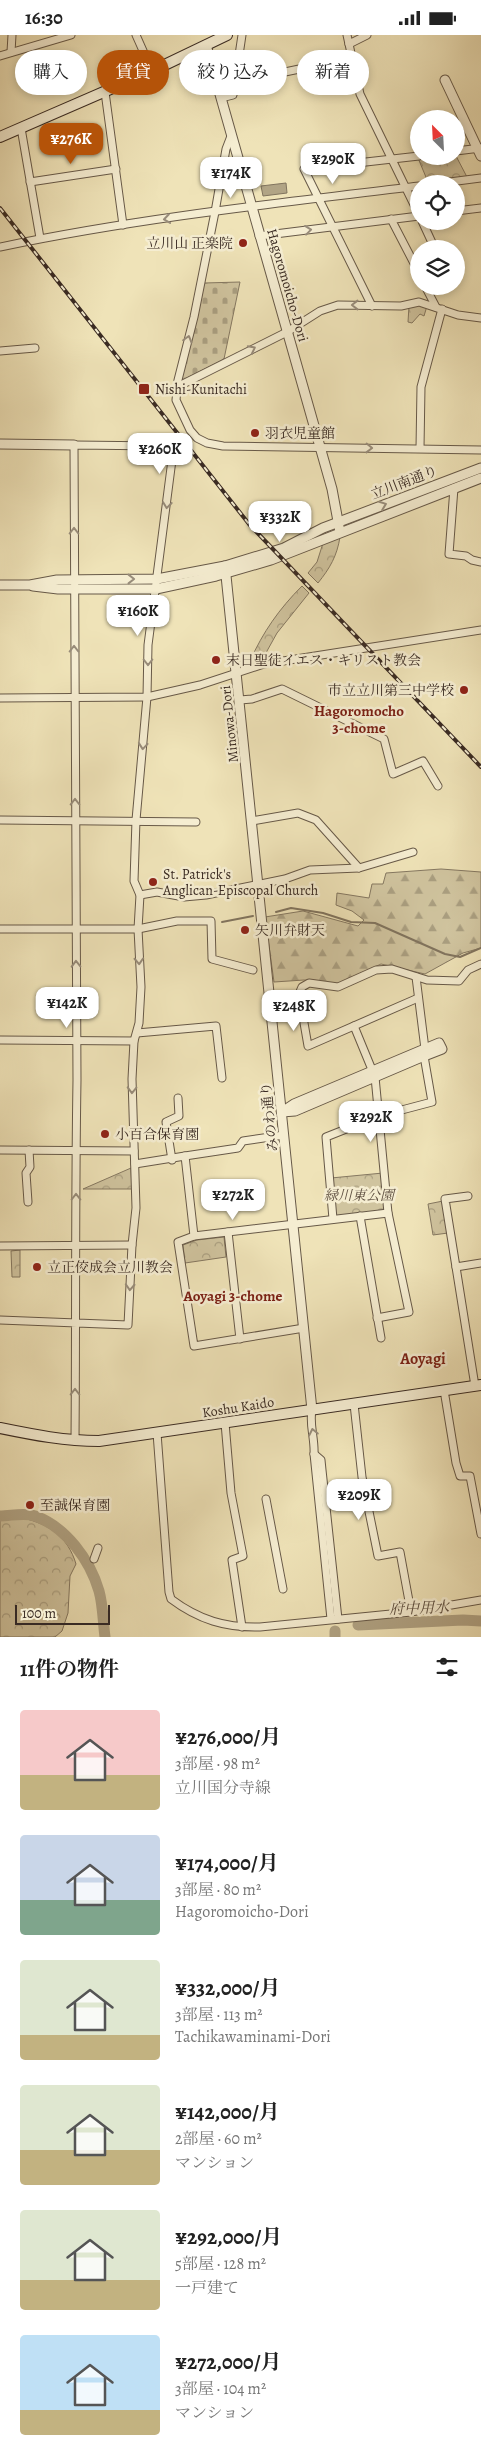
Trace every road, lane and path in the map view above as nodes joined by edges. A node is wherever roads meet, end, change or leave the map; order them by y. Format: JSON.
{"nodes":[{"id":1,"x":12,"y":35,"type":"edge"},
{"id":2,"x":72,"y":35,"type":"edge"},
{"id":3,"x":136,"y":35,"type":"edge"},
{"id":4,"x":227,"y":35,"type":"edge"},
{"id":5,"x":242,"y":35,"type":"edge"},
{"id":6,"x":347,"y":35,"type":"edge"},
{"id":7,"x":367,"y":35,"type":"edge"},
{"id":8,"x":55,"y":37,"type":"edge"},
{"id":9,"x":208,"y":41,"type":"edge"},
{"id":10,"x":349,"y":44,"type":"junction"},
{"id":11,"x":143,"y":50,"type":"edge"},
{"id":12,"x":240,"y":50,"type":"edge"},
{"id":13,"x":350,"y":50,"type":"edge"},
{"id":14,"x":11,"y":52,"type":"junction"},
{"id":15,"x":0,"y":55,"type":"edge"},
{"id":16,"x":169,"y":62,"type":"edge"},
{"id":17,"x":445,"y":80,"type":"dead end"},
{"id":18,"x":98,"y":95,"type":"edge"},
{"id":19,"x":105,"y":95,"type":"edge"},
{"id":20,"x":233,"y":95,"type":"edge"},
{"id":21,"x":360,"y":95,"type":"edge"},
{"id":22,"x":221,"y":98,"type":"junction"},
{"id":23,"x":21,"y":128,"type":"junction"},
{"id":24,"x":231,"y":136,"type":"junction"},
{"id":25,"x":0,"y":137,"type":"edge"},
{"id":26,"x":465,"y":151,"type":"edge"},
{"id":27,"x":480,"y":151,"type":"edge"},
{"id":28,"x":410,"y":156,"type":"edge"},
{"id":29,"x":391,"y":159,"type":"junction"},
{"id":30,"x":116,"y":169,"type":"junction"},
{"id":31,"x":481,"y":178,"type":"edge"},
{"id":32,"x":465,"y":180,"type":"edge"},
{"id":33,"x":30,"y":182,"type":"junction"},
{"id":34,"x":405,"y":187,"type":"junction"},
{"id":35,"x":410,"y":187,"type":"edge"},
{"id":36,"x":410,"y":197,"type":"edge"},
{"id":37,"x":319,"y":198,"type":"junction"},
{"id":38,"x":251,"y":207,"type":"junction"},
{"id":39,"x":481,"y":208,"type":"edge"},
{"id":40,"x":465,"y":210,"type":"edge"},
{"id":41,"x":215,"y":212,"type":"junction"},
{"id":42,"x":410,"y":216,"type":"edge"},
{"id":43,"x":391,"y":219,"type":"junction"},
{"id":44,"x":124,"y":225,"type":"junction"},
{"id":45,"x":333,"y":227,"type":"junction"},
{"id":46,"x":259,"y":236,"type":"junction"},
{"id":47,"x":40,"y":239,"type":"junction"},
{"id":48,"x":0,"y":247,"type":"edge"},
{"id":49,"x":410,"y":256,"type":"edge"},
{"id":50,"x":431,"y":295,"type":"edge"},
{"id":51,"x":372,"y":306,"type":"junction"},
{"id":52,"x":439,"y":308,"type":"junction"},
{"id":53,"x":481,"y":318,"type":"edge"},
{"id":54,"x":287,"y":332,"type":"junction"},
{"id":55,"x":35,"y":348,"type":"dead end"},
{"id":56,"x":0,"y":351,"type":"edge"},
{"id":57,"x":177,"y":387,"type":"junction"},
{"id":58,"x":0,"y":444,"type":"edge"},
{"id":59,"x":74,"y":445,"type":"junction"},
{"id":60,"x":320,"y":447,"type":"junction"},
{"id":61,"x":420,"y":448,"type":"junction"},
{"id":62,"x":481,"y":449,"type":"edge"},
{"id":63,"x":481,"y":467,"type":"edge"},
{"id":64,"x":481,"y":478,"type":"edge"},
{"id":65,"x":454,"y":488,"type":"junction"},
{"id":66,"x":338,"y":523,"type":"junction"},
{"id":67,"x":340,"y":532,"type":"junction"},
{"id":68,"x":481,"y":561,"type":"edge"},
{"id":69,"x":226,"y":570,"type":"junction"},
{"id":70,"x":158,"y":579,"type":"junction"},
{"id":71,"x":0,"y":585,"type":"edge"},
{"id":72,"x":74,"y":585,"type":"junction"},
{"id":73,"x":156,"y":589,"type":"junction"},
{"id":74,"x":481,"y":630,"type":"edge"},
{"id":75,"x":237,"y":672,"type":"junction"},
{"id":76,"x":147,"y":697,"type":"junction"},
{"id":77,"x":0,"y":698,"type":"edge"},
{"id":78,"x":75,"y":698,"type":"junction"},
{"id":79,"x":240,"y":700,"type":"junction"},
{"id":80,"x":438,"y":786,"type":"dead end"},
{"id":81,"x":0,"y":820,"type":"edge"},
{"id":82,"x":75,"y":820,"type":"junction"},
{"id":83,"x":136,"y":820,"type":"junction"},
{"id":84,"x":196,"y":821,"type":"dead end"},
{"id":85,"x":252,"y":821,"type":"junction"},
{"id":86,"x":413,"y":852,"type":"dead end"},
{"id":87,"x":359,"y":868,"type":"junction"},
{"id":88,"x":259,"y":884,"type":"junction"},
{"id":89,"x":140,"y":895,"type":"junction"},
{"id":90,"x":0,"y":929,"type":"edge"},
{"id":91,"x":76,"y":929,"type":"junction"},
{"id":92,"x":138,"y":929,"type":"junction"},
{"id":93,"x":481,"y":964,"type":"edge"},
{"id":94,"x":253,"y":970,"type":"dead end"},
{"id":95,"x":416,"y":977,"type":"junction"},
{"id":96,"x":418,"y":998,"type":"junction"},
{"id":97,"x":354,"y":1026,"type":"junction"},
{"id":98,"x":137,"y":1033,"type":"junction"},
{"id":99,"x":0,"y":1040,"type":"edge"},
{"id":100,"x":77,"y":1040,"type":"junction"},
{"id":101,"x":134,"y":1041,"type":"junction"},
{"id":102,"x":425,"y":1053,"type":"junction"},
{"id":103,"x":375,"y":1074,"type":"junction"},
{"id":104,"x":222,"y":1077,"type":"dead end"},
{"id":105,"x":178,"y":1098,"type":"dead end"},
{"id":106,"x":282,"y":1112,"type":"junction"},
{"id":107,"x":379,"y":1116,"type":"junction"},
{"id":108,"x":284,"y":1135,"type":"junction"},
{"id":109,"x":0,"y":1149,"type":"edge"},
{"id":110,"x":29,"y":1150,"type":"junction"},
{"id":111,"x":76,"y":1150,"type":"junction"},
{"id":112,"x":134,"y":1151,"type":"junction"},
{"id":113,"x":185,"y":1156,"type":"junction"},
{"id":114,"x":172,"y":1160,"type":"junction"},
{"id":115,"x":135,"y":1165,"type":"junction"},
{"id":116,"x":468,"y":1196,"type":"dead end"},
{"id":117,"x":28,"y":1202,"type":"dead end"},
{"id":118,"x":388,"y":1213,"type":"junction"},
{"id":119,"x":360,"y":1216,"type":"junction"},
{"id":120,"x":333,"y":1219,"type":"junction"},
{"id":121,"x":294,"y":1223,"type":"junction"},
{"id":122,"x":228,"y":1232,"type":"junction"},
{"id":123,"x":194,"y":1236,"type":"junction"},
{"id":124,"x":132,"y":1245,"type":"junction"},
{"id":125,"x":0,"y":1246,"type":"edge"},
{"id":126,"x":76,"y":1246,"type":"junction"},
{"id":127,"x":481,"y":1263,"type":"edge"},
{"id":128,"x":456,"y":1267,"type":"junction"},
{"id":129,"x":377,"y":1317,"type":"junction"},
{"id":130,"x":0,"y":1320,"type":"edge"},
{"id":131,"x":76,"y":1323,"type":"junction"},
{"id":132,"x":304,"y":1329,"type":"junction"},
{"id":133,"x":381,"y":1338,"type":"dead end"},
{"id":134,"x":240,"y":1339,"type":"junction"},
{"id":135,"x":478,"y":1385,"type":"edge"},
{"id":136,"x":444,"y":1390,"type":"junction"},
{"id":137,"x":354,"y":1404,"type":"junction"},
{"id":138,"x":312,"y":1409,"type":"junction"},
{"id":139,"x":225,"y":1423,"type":"junction"},
{"id":140,"x":0,"y":1428,"type":"edge"},
{"id":141,"x":157,"y":1433,"type":"junction"},
{"id":142,"x":75,"y":1441,"type":"junction"},
{"id":143,"x":266,"y":1499,"type":"dead end"},
{"id":144,"x":481,"y":1534,"type":"edge"},
{"id":145,"x":98,"y":1549,"type":"dead end"},
{"id":146,"x":94,"y":1559,"type":"dead end"},
{"id":147,"x":283,"y":1589,"type":"dead end"},
{"id":148,"x":481,"y":1600,"type":"edge"},
{"id":149,"x":411,"y":1612,"type":"junction"},
{"id":150,"x":334,"y":1619,"type":"junction"},
{"id":151,"x":242,"y":1627,"type":"junction"}],
"edges":[{"from":1,"to":14,"type":"street"},
{"from":2,"to":8,"type":"street"},
{"from":3,"to":11,"type":"street"},
{"from":4,"to":9,"type":"main road"},
{"from":5,"to":12,"type":"street"},
{"from":6,"to":10,"type":"street"},
{"from":7,"to":10,"type":"street"},
{"from":8,"to":14,"type":"street"},
{"from":9,"to":16,"type":"main road"},
{"from":9,"to":22,"type":"street","name":"Hagoromoicho-Dori"},
{"from":10,"to":13,"type":"street"},
{"from":14,"to":15,"type":"street"},
{"from":17,"to":27,"type":"street"},
{"from":18,"to":23,"type":"main road"},
{"from":19,"to":30,"type":"street"},
{"from":20,"to":22,"type":"street"},
{"from":21,"to":29,"type":"street"},
{"from":22,"to":24,"type":"street","name":"Hagoromoicho-Dori"},
{"from":23,"to":25,"type":"main road"},
{"from":23,"to":33,"type":"street"},
{"from":24,"to":38,"type":"street","name":"Hagoromoicho-Dori"},
{"from":24,"to":41,"type":"street"},
{"from":26,"to":27,"type":"street"},
{"from":28,"to":29,"type":"street"},
{"from":29,"to":34,"type":"street"},
{"from":29,"to":37,"type":"street"},
{"from":30,"to":33,"type":"street"},
{"from":30,"to":44,"type":"street"},
{"from":31,"to":32,"type":"street"},
{"from":33,"to":47,"type":"street"},
{"from":34,"to":35,"type":"street"},
{"from":34,"to":36,"type":"street"},
{"from":34,"to":37,"type":"street"},
{"from":37,"to":38,"type":"street"},
{"from":37,"to":45,"type":"street"},
{"from":38,"to":41,"type":"street"},
{"from":38,"to":46,"type":"street","name":"Hagoromoicho-Dori"},
{"from":39,"to":40,"type":"street"},
{"from":41,"to":44,"type":"street","one_way":true},
{"from":57,"to":41,"type":"street","one_way":true},
{"from":42,"to":43,"type":"street"},
{"from":43,"to":45,"type":"street"},
{"from":43,"to":49,"type":"street"},
{"from":44,"to":47,"type":"street"},
{"from":46,"to":45,"type":"street","one_way":true},
{"from":45,"to":51,"type":"street"},
{"from":46,"to":54,"type":"street","name":"Hagoromoicho-Dori"},
{"from":47,"to":48,"type":"street"},
{"from":50,"to":52,"type":"street"},
{"from":51,"to":52,"type":"street"},
{"from":51,"to":54,"type":"street","one_way":true},
{"from":52,"to":53,"type":"street"},
{"from":52,"to":61,"type":"street"},
{"from":57,"to":54,"type":"street","one_way":true},
{"from":54,"to":60,"type":"street","name":"Hagoromoicho-Dori"},
{"from":55,"to":56,"type":"street"},
{"from":57,"to":60,"type":"street"},
{"from":58,"to":59,"type":"street"},
{"from":59,"to":70,"type":"street","one_way":true},
{"from":72,"to":59,"type":"street","one_way":true},
{"from":60,"to":61,"type":"street","one_way":true},
{"from":60,"to":66,"type":"street","name":"Hagoromoicho-Dori"},
{"from":61,"to":62,"type":"street"},
{"from":66,"to":63,"type":"street","name":"立川南通り","one_way":true},
{"from":64,"to":65,"type":"street","name":"立川南通り"},
{"from":65,"to":67,"type":"street","name":"立川南通り"},
{"from":65,"to":68,"type":"street"},
{"from":66,"to":67,"type":"street","name":"Hagoromoicho-Dori"},
{"from":66,"to":69,"type":"street","name":"立川南通り"},
{"from":67,"to":69,"type":"street","name":"立川南通り"},
{"from":69,"to":70,"type":"street"},
{"from":69,"to":73,"type":"street"},
{"from":69,"to":75,"type":"street","name":"Minowa-Dori"},
{"from":72,"to":70,"type":"street","one_way":true},
{"from":70,"to":73,"type":"street"},
{"from":71,"to":72,"type":"street"},
{"from":72,"to":73,"type":"street"},
{"from":78,"to":72,"type":"street","one_way":true},
{"from":73,"to":76,"type":"street","one_way":true},
{"from":74,"to":75,"type":"street"},
{"from":75,"to":76,"type":"street"},
{"from":75,"to":79,"type":"street","name":"Minowa-Dori"},
{"from":76,"to":78,"type":"street"},
{"from":76,"to":83,"type":"street","one_way":true},
{"from":77,"to":78,"type":"street"},
{"from":82,"to":78,"type":"street","one_way":true},
{"from":79,"to":80,"type":"street"},
{"from":79,"to":85,"type":"street","name":"Minowa-Dori"},
{"from":81,"to":82,"type":"street"},
{"from":82,"to":83,"type":"street"},
{"from":82,"to":91,"type":"street"},
{"from":83,"to":84,"type":"street"},
{"from":83,"to":89,"type":"street"},
{"from":85,"to":87,"type":"street"},
{"from":85,"to":88,"type":"street","name":"みのわ通り"},
{"from":86,"to":87,"type":"street"},
{"from":87,"to":88,"type":"street"},
{"from":88,"to":89,"type":"street"},
{"from":88,"to":106,"type":"street","name":"みのわ通り"},
{"from":89,"to":92,"type":"street"},
{"from":90,"to":91,"type":"street"},
{"from":91,"to":92,"type":"street"},
{"from":100,"to":91,"type":"street","one_way":true},
{"from":92,"to":94,"type":"street"},
{"from":92,"to":98,"type":"street","one_way":true},
{"from":93,"to":95,"type":"street"},
{"from":95,"to":96,"type":"street"},
{"from":95,"to":97,"type":"street"},
{"from":96,"to":97,"type":"street"},
{"from":96,"to":102,"type":"street"},
{"from":97,"to":103,"type":"street"},
{"from":98,"to":101,"type":"street"},
{"from":98,"to":104,"type":"street"},
{"from":99,"to":100,"type":"street"},
{"from":100,"to":101,"type":"street"},
{"from":100,"to":111,"type":"street"},
{"from":101,"to":112,"type":"street","one_way":true},
{"from":102,"to":103,"type":"street"},
{"from":102,"to":107,"type":"street"},
{"from":103,"to":106,"type":"street"},
{"from":103,"to":107,"type":"street"},
{"from":105,"to":114,"type":"street"},
{"from":106,"to":108,"type":"street","name":"みのわ通り"},
{"from":107,"to":118,"type":"street"},
{"from":107,"to":120,"type":"street"},
{"from":108,"to":113,"type":"street"},
{"from":108,"to":121,"type":"street","name":"みのわ通り"},
{"from":109,"to":110,"type":"street"},
{"from":110,"to":111,"type":"street"},
{"from":110,"to":117,"type":"street"},
{"from":111,"to":112,"type":"street"},
{"from":126,"to":111,"type":"street","one_way":true},
{"from":112,"to":115,"type":"street"},
{"from":113,"to":114,"type":"street"},
{"from":113,"to":123,"type":"street"},
{"from":114,"to":115,"type":"street"},
{"from":115,"to":124,"type":"street"},
{"from":116,"to":128,"type":"street"},
{"from":118,"to":119,"type":"street"},
{"from":118,"to":129,"type":"street"},
{"from":119,"to":120,"type":"street"},
{"from":119,"to":129,"type":"street"},
{"from":120,"to":121,"type":"street"},
{"from":121,"to":122,"type":"street"},
{"from":121,"to":132,"type":"street","name":"みのわ通り"},
{"from":122,"to":123,"type":"street"},
{"from":122,"to":134,"type":"street"},
{"from":123,"to":134,"type":"street"},
{"from":124,"to":126,"type":"street"},
{"from":124,"to":131,"type":"street","one_way":true},
{"from":125,"to":126,"type":"street"},
{"from":126,"to":131,"type":"street"},
{"from":127,"to":128,"type":"street"},
{"from":128,"to":135,"type":"street"},
{"from":129,"to":133,"type":"street"},
{"from":130,"to":131,"type":"street"},
{"from":142,"to":131,"type":"street","one_way":true},
{"from":132,"to":134,"type":"street"},
{"from":132,"to":138,"type":"street","name":"みのわ通り"},
{"from":135,"to":136,"type":"main road","name":"Koshu Kaido"},
{"from":136,"to":137,"type":"main road","name":"Koshu Kaido"},
{"from":136,"to":144,"type":"street"},
{"from":137,"to":138,"type":"main road","name":"Koshu Kaido"},
{"from":137,"to":149,"type":"street"},
{"from":138,"to":139,"type":"main road","name":"Koshu Kaido"},
{"from":150,"to":138,"type":"street","one_way":true},
{"from":139,"to":141,"type":"main road","name":"Koshu Kaido"},
{"from":139,"to":151,"type":"street"},
{"from":140,"to":142,"type":"main road","name":"Koshu Kaido"},
{"from":141,"to":142,"type":"main road","name":"Koshu Kaido"},
{"from":141,"to":151,"type":"street"},
{"from":143,"to":147,"type":"street"},
{"from":145,"to":146,"type":"street"},
{"from":148,"to":149,"type":"street"},
{"from":149,"to":150,"type":"street"},
{"from":150,"to":151,"type":"street"}]}
